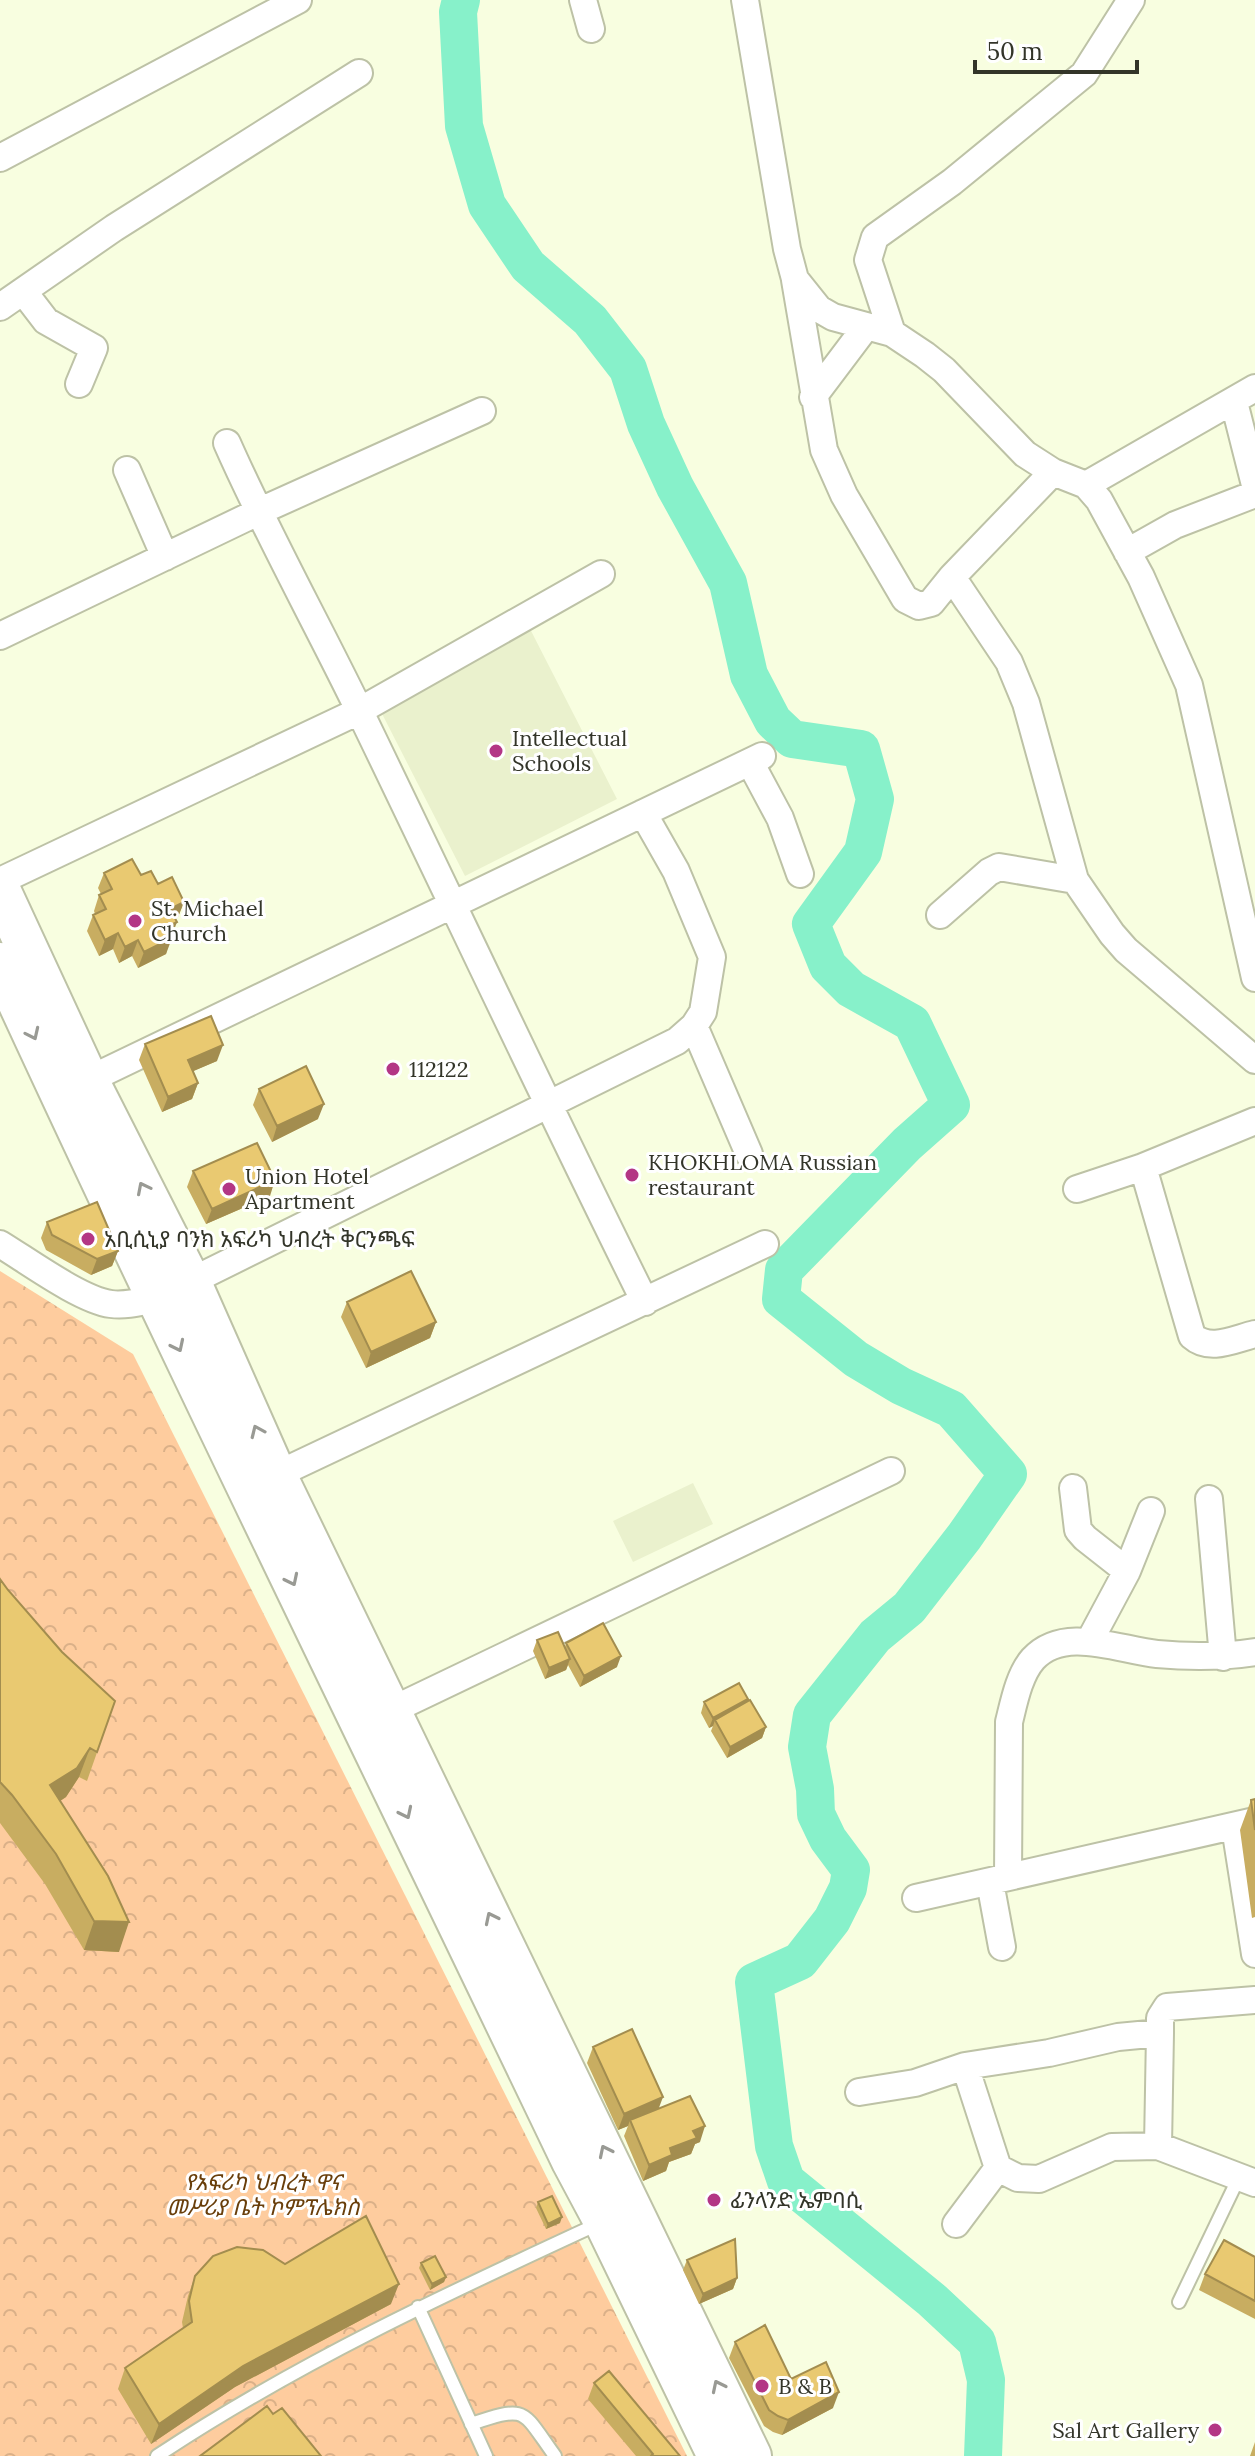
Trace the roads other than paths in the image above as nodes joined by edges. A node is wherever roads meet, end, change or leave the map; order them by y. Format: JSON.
{"nodes":[{"id":1,"x":298,"y":0,"type":"edge"},
{"id":2,"x":583,"y":0,"type":"edge"},
{"id":3,"x":745,"y":0,"type":"edge"},
{"id":4,"x":1131,"y":0,"type":"edge"},
{"id":5,"x":591,"y":29,"type":"dead end"},
{"id":6,"x":359,"y":73,"type":"dead end"},
{"id":7,"x":0,"y":158,"type":"edge"},
{"id":8,"x":795,"y":279,"type":"junction"},
{"id":9,"x":23,"y":291,"type":"junction"},
{"id":10,"x":0,"y":307,"type":"edge"},
{"id":11,"x":865,"y":328,"type":"junction"},
{"id":12,"x":892,"y":333,"type":"junction"},
{"id":13,"x":79,"y":384,"type":"dead end"},
{"id":14,"x":1244,"y":395,"type":"edge"},
{"id":15,"x":813,"y":397,"type":"junction"},
{"id":16,"x":482,"y":411,"type":"dead end"},
{"id":17,"x":227,"y":443,"type":"dead end"},
{"id":18,"x":127,"y":470,"type":"dead end"},
{"id":19,"x":1053,"y":472,"type":"junction"},
{"id":20,"x":1086,"y":485,"type":"junction"},
{"id":21,"x":1255,"y":485,"type":"edge"},
{"id":22,"x":1255,"y":494,"type":"edge"},
{"id":23,"x":258,"y":512,"type":"junction"},
{"id":24,"x":1127,"y":552,"type":"junction"},
{"id":25,"x":165,"y":557,"type":"junction"},
{"id":26,"x":601,"y":574,"type":"dead end"},
{"id":27,"x":952,"y":577,"type":"junction"},
{"id":28,"x":0,"y":636,"type":"edge"},
{"id":29,"x":359,"y":711,"type":"junction"},
{"id":30,"x":643,"y":813,"type":"junction"},
{"id":31,"x":800,"y":874,"type":"dead end"},
{"id":32,"x":1075,"y":880,"type":"junction"},
{"id":33,"x":0,"y":881,"type":"edge"},
{"id":34,"x":0,"y":890,"type":"edge"},
{"id":35,"x":1246,"y":892,"type":"edge"},
{"id":36,"x":453,"y":906,"type":"junction"},
{"id":37,"x":940,"y":915,"type":"dead end"},
{"id":38,"x":0,"y":963,"type":"edge"},
{"id":39,"x":1255,"y":978,"type":"edge"},
{"id":40,"x":694,"y":1026,"type":"junction"},
{"id":41,"x":1255,"y":1060,"type":"edge"},
{"id":42,"x":88,"y":1080,"type":"junction"},
{"id":43,"x":547,"y":1105,"type":"junction"},
{"id":44,"x":1255,"y":1121,"type":"edge"},
{"id":45,"x":749,"y":1154,"type":"dead end"},
{"id":46,"x":1143,"y":1167,"type":"junction"},
{"id":47,"x":1077,"y":1189,"type":"dead end"},
{"id":48,"x":0,"y":1244,"type":"edge"},
{"id":49,"x":765,"y":1244,"type":"dead end"},
{"id":50,"x":191,"y":1283,"type":"junction"},
{"id":51,"x":155,"y":1299,"type":"junction"},
{"id":52,"x":645,"y":1302,"type":"junction"},
{"id":53,"x":1255,"y":1334,"type":"edge"},
{"id":54,"x":891,"y":1471,"type":"dead end"},
{"id":55,"x":276,"y":1475,"type":"junction"},
{"id":56,"x":1073,"y":1488,"type":"dead end"},
{"id":57,"x":1209,"y":1499,"type":"dead end"},
{"id":58,"x":1151,"y":1511,"type":"dead end"},
{"id":59,"x":1127,"y":1571,"type":"junction"},
{"id":60,"x":1089,"y":1642,"type":"junction"},
{"id":61,"x":1255,"y":1652,"type":"edge"},
{"id":62,"x":1223,"y":1657,"type":"junction"},
{"id":63,"x":373,"y":1697,"type":"junction"},
{"id":64,"x":1245,"y":1824,"type":"edge"},
{"id":65,"x":999,"y":1879,"type":"junction"},
{"id":66,"x":916,"y":1898,"type":"dead end"},
{"id":67,"x":1002,"y":1947,"type":"dead end"},
{"id":68,"x":1255,"y":1954,"type":"edge"},
{"id":69,"x":1255,"y":2000,"type":"edge"},
{"id":70,"x":1160,"y":2033,"type":"junction"},
{"id":71,"x":965,"y":2066,"type":"junction"},
{"id":72,"x":859,"y":2092,"type":"dead end"},
{"id":73,"x":1158,"y":2146,"type":"junction"},
{"id":74,"x":998,"y":2168,"type":"junction"},
{"id":75,"x":1247,"y":2179,"type":"edge"},
{"id":76,"x":618,"y":2215,"type":"junction"},
{"id":77,"x":956,"y":2224,"type":"dead end"},
{"id":78,"x":1179,"y":2302,"type":"dead end"},
{"id":79,"x":418,"y":2307,"type":"junction"},
{"id":80,"x":471,"y":2424,"type":"junction"},
{"id":81,"x":157,"y":2456,"type":"edge"},
{"id":82,"x":486,"y":2456,"type":"edge"},
{"id":83,"x":555,"y":2456,"type":"edge"},
{"id":84,"x":718,"y":2456,"type":"edge"},
{"id":85,"x":751,"y":2456,"type":"edge"}],
"edges":[{"from":1,"to":7,"type":"street"},
{"from":2,"to":5,"type":"street"},
{"from":3,"to":8,"type":"street"},
{"from":4,"to":12,"type":"street"},
{"from":6,"to":9,"type":"street"},
{"from":8,"to":11,"type":"street"},
{"from":8,"to":15,"type":"street"},
{"from":9,"to":10,"type":"street"},
{"from":9,"to":13,"type":"street"},
{"from":11,"to":12,"type":"street"},
{"from":11,"to":15,"type":"street"},
{"from":12,"to":19,"type":"street"},
{"from":14,"to":20,"type":"street"},
{"from":14,"to":21,"type":"street"},
{"from":15,"to":27,"type":"street"},
{"from":16,"to":23,"type":"street"},
{"from":17,"to":23,"type":"street"},
{"from":18,"to":25,"type":"street"},
{"from":19,"to":20,"type":"street"},
{"from":19,"to":27,"type":"street"},
{"from":20,"to":24,"type":"street"},
{"from":22,"to":24,"type":"street"},
{"from":23,"to":25,"type":"street"},
{"from":23,"to":29,"type":"street"},
{"from":24,"to":35,"type":"street"},
{"from":25,"to":28,"type":"street"},
{"from":26,"to":29,"type":"street"},
{"from":27,"to":32,"type":"street"},
{"from":29,"to":33,"type":"street"},
{"from":29,"to":36,"type":"street"},
{"from":30,"to":31,"type":"street"},
{"from":30,"to":36,"type":"street"},
{"from":30,"to":40,"type":"street"},
{"from":32,"to":37,"type":"street"},
{"from":32,"to":41,"type":"street"},
{"from":34,"to":42,"type":"main road"},
{"from":35,"to":39,"type":"street"},
{"from":36,"to":42,"type":"street"},
{"from":36,"to":43,"type":"street"},
{"from":38,"to":51,"type":"main road","one_way":true},
{"from":40,"to":43,"type":"street"},
{"from":40,"to":45,"type":"street"},
{"from":50,"to":42,"type":"main road","one_way":true},
{"from":43,"to":50,"type":"street"},
{"from":43,"to":52,"type":"street"},
{"from":44,"to":46,"type":"street"},
{"from":46,"to":47,"type":"street"},
{"from":46,"to":53,"type":"street"},
{"from":48,"to":51,"type":"street"},
{"from":49,"to":52,"type":"street"},
{"from":50,"to":51,"type":"street"},
{"from":55,"to":50,"type":"main road","one_way":true},
{"from":51,"to":63,"type":"main road","one_way":true},
{"from":52,"to":55,"type":"street"},
{"from":54,"to":63,"type":"street"},
{"from":55,"to":63,"type":"main road"},
{"from":56,"to":59,"type":"street"},
{"from":57,"to":62,"type":"street"},
{"from":58,"to":59,"type":"street"},
{"from":59,"to":60,"type":"street"},
{"from":60,"to":62,"type":"street"},
{"from":60,"to":65,"type":"street"},
{"from":61,"to":62,"type":"street"},
{"from":63,"to":76,"type":"main road"},
{"from":64,"to":65,"type":"street"},
{"from":64,"to":68,"type":"street"},
{"from":65,"to":66,"type":"street"},
{"from":65,"to":67,"type":"street"},
{"from":69,"to":70,"type":"street"},
{"from":70,"to":71,"type":"street"},
{"from":70,"to":73,"type":"street"},
{"from":71,"to":72,"type":"street"},
{"from":71,"to":74,"type":"street"},
{"from":73,"to":74,"type":"street"},
{"from":73,"to":75,"type":"street"},
{"from":74,"to":77,"type":"street"},
{"from":75,"to":78,"type":"lane"},
{"from":76,"to":79,"type":"lane"},
{"from":76,"to":84,"type":"main road"},
{"from":85,"to":76,"type":"main road","one_way":true},
{"from":79,"to":80,"type":"lane"},
{"from":79,"to":81,"type":"lane"},
{"from":80,"to":82,"type":"lane"},
{"from":80,"to":83,"type":"lane"}]}
